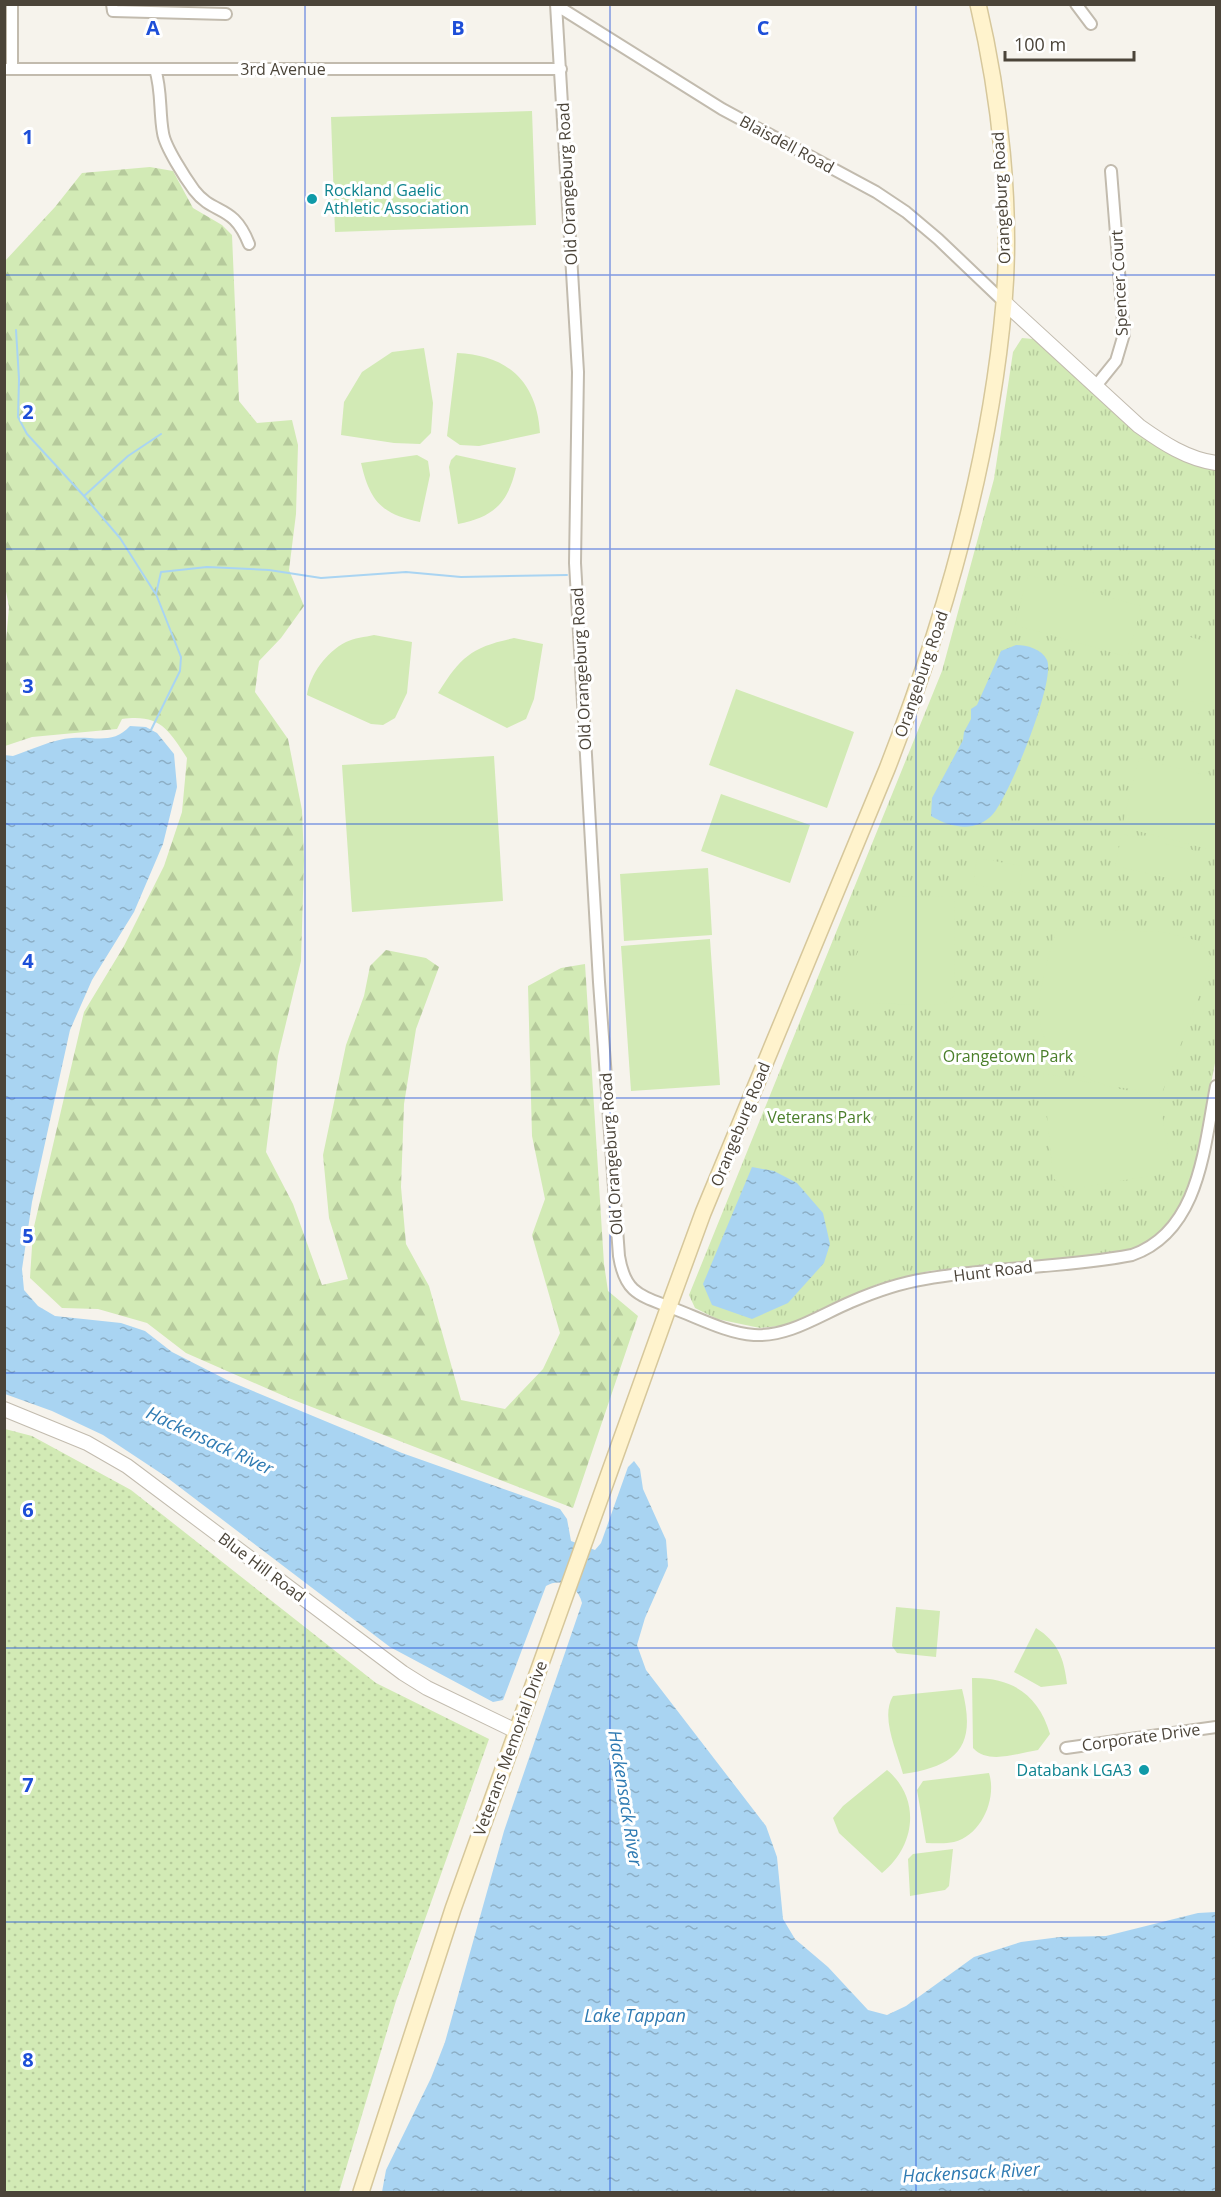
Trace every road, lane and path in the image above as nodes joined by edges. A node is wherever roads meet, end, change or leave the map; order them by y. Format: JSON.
{"nodes":[{"id":1,"x":12,"y":4,"type":"edge"},
{"id":2,"x":112,"y":4,"type":"edge"},
{"id":3,"x":978,"y":4,"type":"edge"},
{"id":4,"x":1076,"y":4,"type":"edge"},
{"id":5,"x":556,"y":5,"type":"edge"},
{"id":6,"x":226,"y":14,"type":"dead end"},
{"id":7,"x":1091,"y":24,"type":"dead end"},
{"id":8,"x":8,"y":69,"type":"edge"},
{"id":9,"x":155,"y":69,"type":"junction"},
{"id":10,"x":561,"y":69,"type":"junction"},
{"id":11,"x":1111,"y":171,"type":"dead end"},
{"id":12,"x":249,"y":244,"type":"dead end"},
{"id":13,"x":1004,"y":302,"type":"junction"},
{"id":14,"x":1095,"y":387,"type":"junction"},
{"id":15,"x":1216,"y":463,"type":"edge"},
{"id":16,"x":1216,"y":1086,"type":"edge"},
{"id":17,"x":669,"y":1306,"type":"junction"},
{"id":18,"x":4,"y":1409,"type":"edge"},
{"id":19,"x":1216,"y":1727,"type":"edge"},
{"id":20,"x":516,"y":1731,"type":"junction"},
{"id":21,"x":1066,"y":1748,"type":"dead end"},
{"id":22,"x":362,"y":2193,"type":"edge"}],
"edges":[{"from":1,"to":8,"type":"street"},
{"from":2,"to":6,"type":"street"},
{"from":3,"to":13,"type":"main road","name":"Orangeburg Road"},
{"from":4,"to":7,"type":"street"},
{"from":5,"to":10,"type":"street","name":"Old Orangeburg Road"},
{"from":5,"to":13,"type":"street","name":"Blaisdell Road"},
{"from":8,"to":9,"type":"street","name":"3rd Avenue"},
{"from":9,"to":10,"type":"street","name":"3rd Avenue"},
{"from":9,"to":12,"type":"street"},
{"from":10,"to":17,"type":"street","name":"Old Orangeburg Road"},
{"from":11,"to":14,"type":"street","name":"Spencer Court"},
{"from":13,"to":14,"type":"street"},
{"from":13,"to":17,"type":"main road","name":"Orangeburg Road"},
{"from":14,"to":15,"type":"street"},
{"from":16,"to":17,"type":"street","name":"Hunt Road"},
{"from":17,"to":20,"type":"main road","name":"Veterans Memorial Drive"},
{"from":18,"to":20,"type":"street","name":"Blue Hill Road"},
{"from":19,"to":21,"type":"street","name":"Corporate Drive"},
{"from":20,"to":22,"type":"main road","name":"Veterans Memorial Drive"}]}
